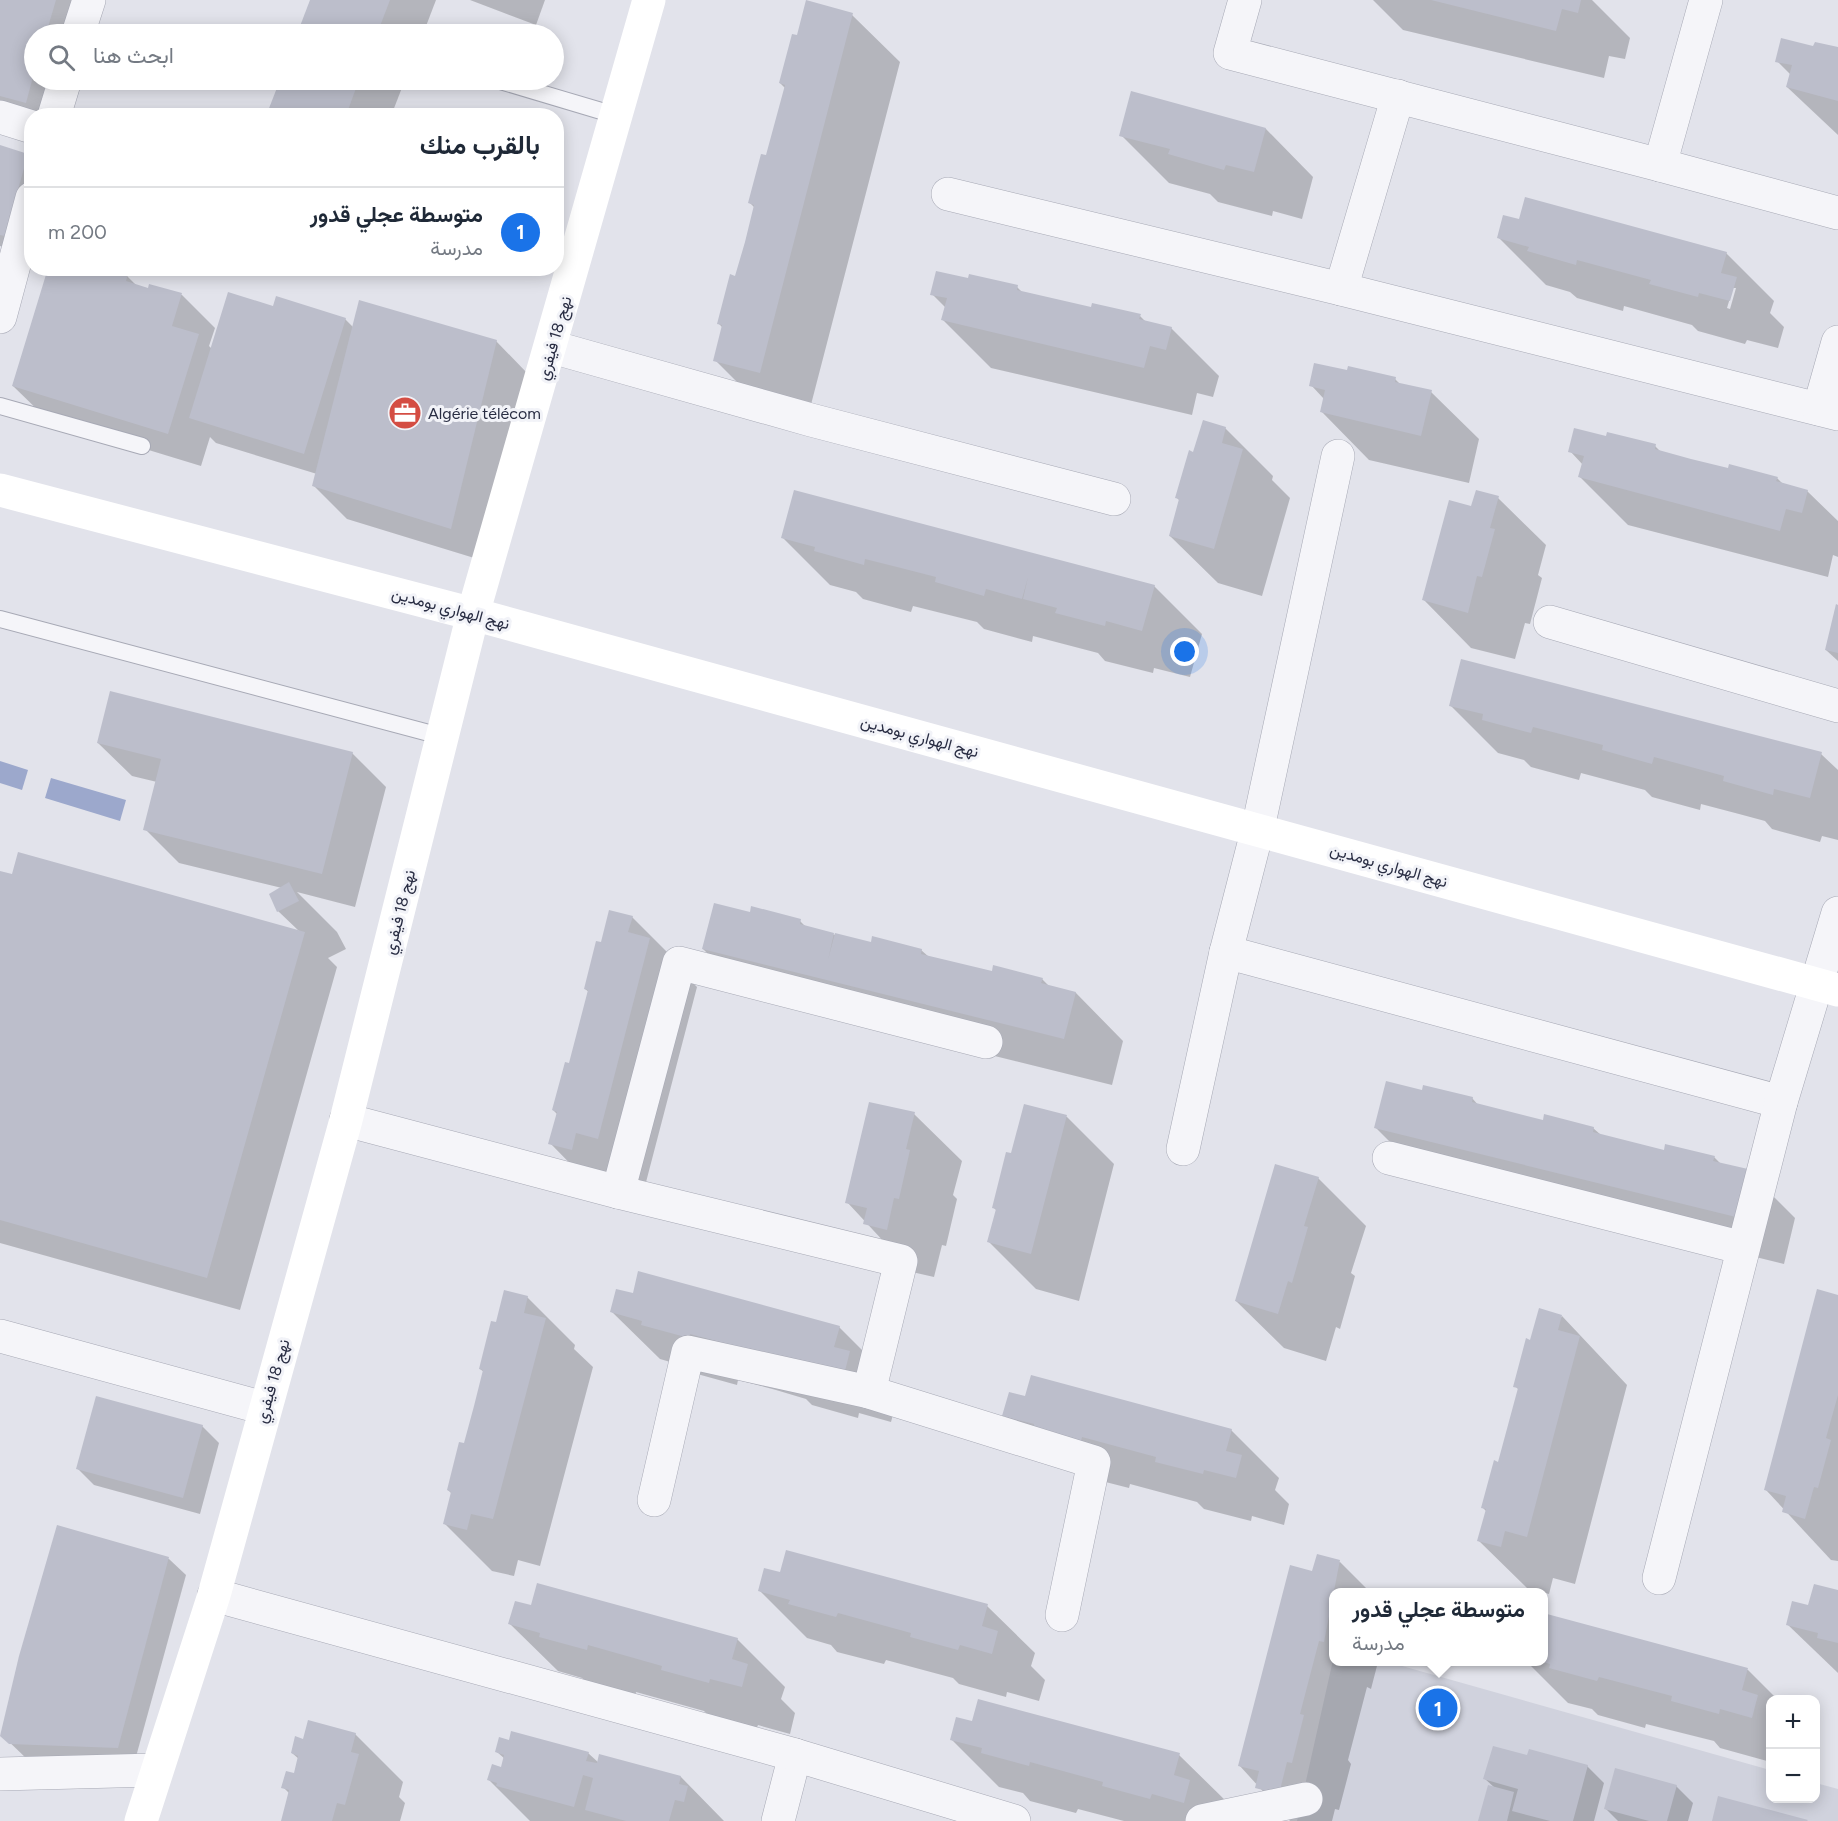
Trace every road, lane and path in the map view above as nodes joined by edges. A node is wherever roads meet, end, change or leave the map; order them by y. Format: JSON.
{"nodes":[{"id":1,"x":89,"y":0,"type":"edge"},
{"id":2,"x":650,"y":0,"type":"edge"},
{"id":3,"x":1245,"y":0,"type":"edge"},
{"id":4,"x":1706,"y":0,"type":"edge"},
{"id":5,"x":81,"y":24,"type":"edge"},
{"id":6,"x":61,"y":90,"type":"edge"},
{"id":7,"x":531,"y":90,"type":"edge"},
{"id":8,"x":1398,"y":96,"type":"junction"},
{"id":9,"x":56,"y":108,"type":"edge"},
{"id":10,"x":618,"y":116,"type":"junction"},
{"id":11,"x":0,"y":117,"type":"edge"},
{"id":12,"x":24,"y":124,"type":"edge"},
{"id":13,"x":1660,"y":165,"type":"junction"},
{"id":14,"x":948,"y":194,"type":"dead end"},
{"id":15,"x":1838,"y":213,"type":"edge"},
{"id":16,"x":24,"y":218,"type":"edge"},
{"id":17,"x":8,"y":259,"type":"edge"},
{"id":18,"x":1341,"y":289,"type":"junction"},
{"id":19,"x":0,"y":317,"type":"edge"},
{"id":20,"x":1838,"y":342,"type":"edge"},
{"id":21,"x":552,"y":347,"type":"junction"},
{"id":22,"x":0,"y":406,"type":"edge"},
{"id":23,"x":1829,"y":411,"type":"edge"},
{"id":24,"x":142,"y":446,"type":"dead end"},
{"id":25,"x":1338,"y":456,"type":"dead end"},
{"id":26,"x":0,"y":490,"type":"edge"},
{"id":27,"x":1114,"y":499,"type":"dead end"},
{"id":28,"x":473,"y":614,"type":"junction"},
{"id":29,"x":0,"y":619,"type":"edge"},
{"id":30,"x":1550,"y":622,"type":"dead end"},
{"id":31,"x":1838,"y":706,"type":"edge"},
{"id":32,"x":444,"y":736,"type":"junction"},
{"id":33,"x":1258,"y":828,"type":"junction"},
{"id":34,"x":1838,"y":913,"type":"edge"},
{"id":35,"x":1226,"y":952,"type":"junction"},
{"id":36,"x":1828,"y":987,"type":"edge"},
{"id":37,"x":986,"y":1042,"type":"dead end"},
{"id":38,"x":1781,"y":1102,"type":"junction"},
{"id":39,"x":346,"y":1120,"type":"junction"},
{"id":40,"x":1183,"y":1149,"type":"dead end"},
{"id":41,"x":1389,"y":1158,"type":"dead end"},
{"id":42,"x":618,"y":1192,"type":"junction"},
{"id":43,"x":1743,"y":1248,"type":"junction"},
{"id":44,"x":0,"y":1336,"type":"edge"},
{"id":45,"x":869,"y":1392,"type":"junction"},
{"id":46,"x":264,"y":1408,"type":"junction"},
{"id":47,"x":654,"y":1500,"type":"dead end"},
{"id":48,"x":1659,"y":1578,"type":"dead end"},
{"id":49,"x":214,"y":1595,"type":"junction"},
{"id":50,"x":1062,"y":1615,"type":"dead end"},
{"id":51,"x":795,"y":1755,"type":"junction"},
{"id":52,"x":155,"y":1770,"type":"junction"},
{"id":53,"x":0,"y":1774,"type":"edge"},
{"id":54,"x":1306,"y":1799,"type":"dead end"},
{"id":55,"x":141,"y":1821,"type":"edge"},
{"id":56,"x":778,"y":1821,"type":"edge"},
{"id":57,"x":1014,"y":1821,"type":"edge"},
{"id":58,"x":1202,"y":1821,"type":"edge"}],
"edges":[{"from":1,"to":5,"type":"street"},
{"from":2,"to":10,"type":"main road","name":"نهج 18 فيفري"},
{"from":3,"to":8,"type":"street"},
{"from":4,"to":13,"type":"street"},
{"from":6,"to":9,"type":"street"},
{"from":7,"to":10,"type":"lane"},
{"from":8,"to":13,"type":"street"},
{"from":8,"to":18,"type":"street"},
{"from":10,"to":21,"type":"main road","name":"نهج 18 فيفري"},
{"from":11,"to":12,"type":"street"},
{"from":13,"to":15,"type":"street"},
{"from":14,"to":18,"type":"street"},
{"from":16,"to":17,"type":"street"},
{"from":17,"to":19,"type":"street"},
{"from":18,"to":23,"type":"street"},
{"from":20,"to":23,"type":"street"},
{"from":21,"to":27,"type":"street"},
{"from":21,"to":28,"type":"main road","name":"نهج 18 فيفري"},
{"from":22,"to":24,"type":"lane"},
{"from":25,"to":33,"type":"street"},
{"from":26,"to":28,"type":"main road","name":"نهج الهواري بومدين"},
{"from":28,"to":32,"type":"main road","name":"نهج 18 فيفري"},
{"from":28,"to":33,"type":"main road","name":"نهج الهواري بومدين"},
{"from":29,"to":32,"type":"lane"},
{"from":30,"to":31,"type":"street"},
{"from":32,"to":39,"type":"main road","name":"نهج 18 فيفري"},
{"from":33,"to":35,"type":"street"},
{"from":33,"to":36,"type":"main road","name":"نهج الهواري بومدين"},
{"from":34,"to":36,"type":"street"},
{"from":35,"to":38,"type":"street"},
{"from":35,"to":40,"type":"street"},
{"from":36,"to":38,"type":"street"},
{"from":37,"to":42,"type":"street"},
{"from":38,"to":43,"type":"street"},
{"from":39,"to":42,"type":"street"},
{"from":39,"to":46,"type":"main road","name":"نهج 18 فيفري"},
{"from":41,"to":43,"type":"street"},
{"from":42,"to":45,"type":"street"},
{"from":43,"to":48,"type":"street"},
{"from":44,"to":46,"type":"street"},
{"from":45,"to":47,"type":"street"},
{"from":45,"to":50,"type":"street"},
{"from":46,"to":49,"type":"main road","name":"نهج 18 فيفري"},
{"from":49,"to":51,"type":"street"},
{"from":49,"to":52,"type":"main road","name":"نهج 18 فيفري"},
{"from":51,"to":56,"type":"street"},
{"from":51,"to":57,"type":"street"},
{"from":52,"to":53,"type":"street"},
{"from":52,"to":55,"type":"main road","name":"نهج 18 فيفري"},
{"from":54,"to":58,"type":"street"}]}
